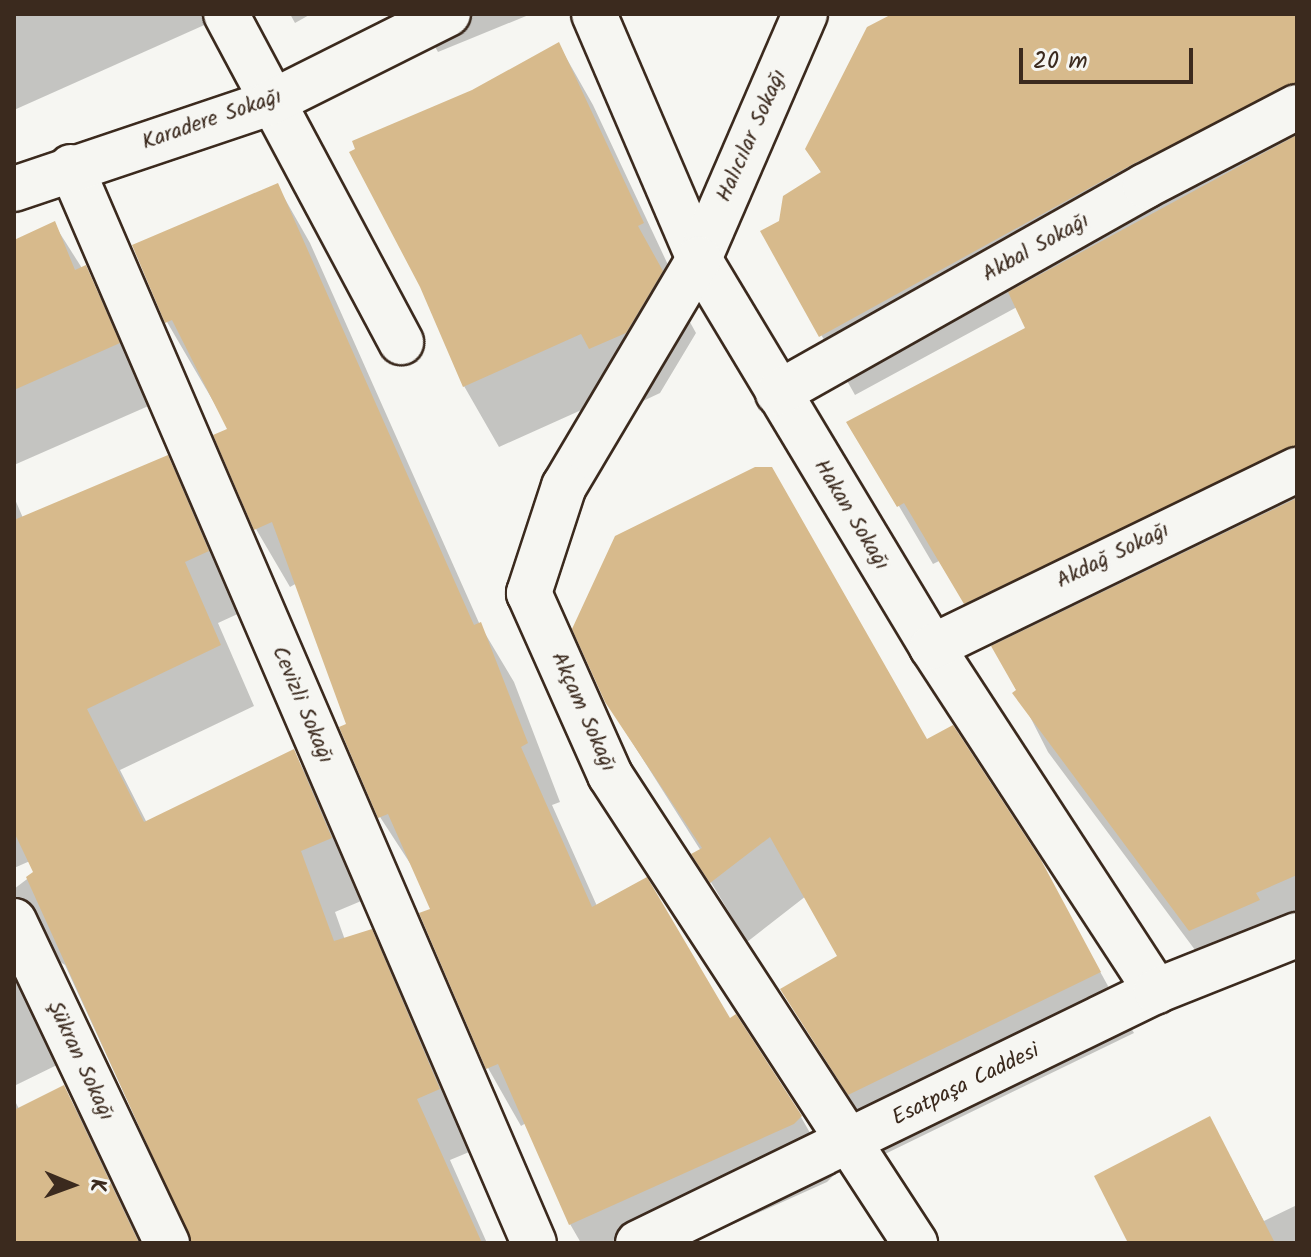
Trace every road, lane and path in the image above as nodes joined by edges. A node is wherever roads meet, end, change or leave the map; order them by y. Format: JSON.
{"nodes":[{"id":1,"x":226,"y":14,"type":"edge"},
{"id":2,"x":448,"y":14,"type":"edge"},
{"id":3,"x":594,"y":14,"type":"edge"},
{"id":4,"x":805,"y":14,"type":"edge"},
{"id":5,"x":270,"y":103,"type":"junction"},
{"id":6,"x":1297,"y":107,"type":"edge"},
{"id":7,"x":71,"y":167,"type":"junction"},
{"id":8,"x":14,"y":189,"type":"edge"},
{"id":9,"x":699,"y":259,"type":"junction"},
{"id":10,"x":401,"y":342,"type":"dead end"},
{"id":11,"x":778,"y":393,"type":"junction"},
{"id":12,"x":1297,"y":470,"type":"edge"},
{"id":13,"x":932,"y":647,"type":"junction"},
{"id":14,"x":14,"y":921,"type":"edge"},
{"id":15,"x":1297,"y":935,"type":"edge"},
{"id":16,"x":1156,"y":991,"type":"junction"},
{"id":17,"x":849,"y":1143,"type":"junction"},
{"id":18,"x":167,"y":1243,"type":"edge"},
{"id":19,"x":534,"y":1243,"type":"edge"},
{"id":20,"x":638,"y":1243,"type":"edge"},
{"id":21,"x":915,"y":1243,"type":"edge"}],
"edges":[{"from":1,"to":5,"type":"street"},
{"from":2,"to":5,"type":"street","name":"Karadere Sokağı"},
{"from":3,"to":9,"type":"street","name":"Hakan Sokağı"},
{"from":4,"to":9,"type":"street","name":"Halıcılar Sokağı"},
{"from":5,"to":7,"type":"street","name":"Karadere Sokağı"},
{"from":5,"to":10,"type":"street"},
{"from":6,"to":11,"type":"street","name":"Akbal Sokağı"},
{"from":7,"to":8,"type":"street","name":"Karadere Sokağı"},
{"from":7,"to":19,"type":"street","name":"Cevizli Sokağı"},
{"from":9,"to":11,"type":"street","name":"Hakan Sokağı"},
{"from":9,"to":17,"type":"street","name":"Akçam Sokağı"},
{"from":11,"to":13,"type":"street","name":"Hakan Sokağı"},
{"from":12,"to":13,"type":"street","name":"Akdağ Sokağı"},
{"from":13,"to":16,"type":"street","name":"Hakan Sokağı"},
{"from":14,"to":18,"type":"street","name":"Şükran Sokağı"},
{"from":15,"to":16,"type":"street","name":"Esatpaşa Caddesi"},
{"from":16,"to":17,"type":"street","name":"Esatpaşa Caddesi"},
{"from":17,"to":20,"type":"street","name":"Esatpaşa Caddesi"},
{"from":17,"to":21,"type":"street","name":"Akçam Sokağı"}]}
